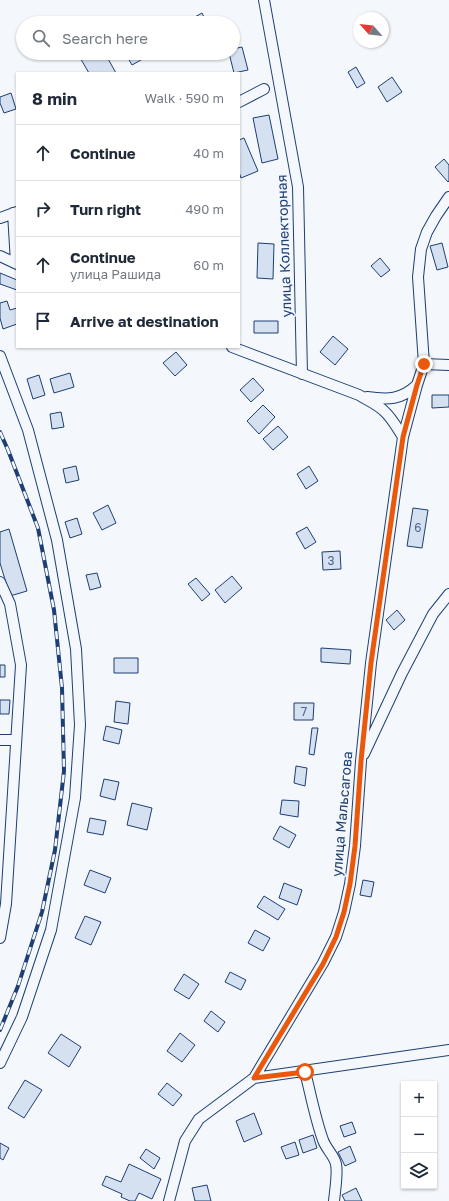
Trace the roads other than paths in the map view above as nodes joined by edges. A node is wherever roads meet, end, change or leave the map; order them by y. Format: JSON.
{"nodes":[{"id":1,"x":264,"y":0,"type":"edge"},
{"id":2,"x":264,"y":89,"type":"dead end"},
{"id":3,"x":240,"y":101,"type":"edge"},
{"id":4,"x":449,"y":197,"type":"edge"},
{"id":5,"x":15,"y":213,"type":"edge"},
{"id":6,"x":0,"y":218,"type":"edge"},
{"id":7,"x":0,"y":256,"type":"edge"},
{"id":8,"x":16,"y":263,"type":"edge"},
{"id":9,"x":235,"y":348,"type":"edge"},
{"id":10,"x":0,"y":356,"type":"edge"},
{"id":11,"x":424,"y":364,"type":"junction"},
{"id":12,"x":449,"y":365,"type":"edge"},
{"id":13,"x":302,"y":374,"type":"junction"},
{"id":14,"x":417,"y":385,"type":"junction"},
{"id":15,"x":359,"y":395,"type":"junction"},
{"id":16,"x":403,"y":437,"type":"junction"},
{"id":17,"x":0,"y":582,"type":"edge"},
{"id":18,"x":449,"y":594,"type":"edge"},
{"id":19,"x":5,"y":604,"type":"edge"},
{"id":20,"x":0,"y":740,"type":"edge"},
{"id":21,"x":16,"y":740,"type":"junction"},
{"id":22,"x":361,"y":761,"type":"junction"},
{"id":23,"x":3,"y":904,"type":"edge"},
{"id":24,"x":0,"y":938,"type":"edge"},
{"id":25,"x":449,"y":1050,"type":"edge"},
{"id":26,"x":0,"y":1063,"type":"edge"},
{"id":27,"x":305,"y":1072,"type":"junction"},
{"id":28,"x":254,"y":1078,"type":"junction"},
{"id":29,"x":170,"y":1201,"type":"edge"},
{"id":30,"x":334,"y":1201,"type":"edge"}],
"edges":[{"from":1,"to":13,"type":"street","name":"улица Коллекторная"},
{"from":2,"to":3,"type":"street"},
{"from":4,"to":11,"type":"street"},
{"from":5,"to":6,"type":"street"},
{"from":5,"to":8,"type":"street"},
{"from":7,"to":8,"type":"street"},
{"from":9,"to":13,"type":"street"},
{"from":10,"to":26,"type":"street"},
{"from":11,"to":12,"type":"street"},
{"from":11,"to":14,"type":"street","name":"улица Мальсагова"},
{"from":13,"to":15,"type":"street"},
{"from":14,"to":15,"type":"street"},
{"from":14,"to":16,"type":"street","name":"улица Мальсагова"},
{"from":15,"to":16,"type":"street"},
{"from":16,"to":22,"type":"street","name":"улица Мальсагова"},
{"from":17,"to":19,"type":"street"},
{"from":18,"to":22,"type":"street"},
{"from":19,"to":21,"type":"street"},
{"from":20,"to":21,"type":"street"},
{"from":21,"to":23,"type":"street"},
{"from":22,"to":28,"type":"street","name":"улица Мальсагова"},
{"from":23,"to":24,"type":"street"},
{"from":25,"to":27,"type":"street"},
{"from":27,"to":28,"type":"street"},
{"from":27,"to":30,"type":"street"},
{"from":28,"to":29,"type":"street","name":"улица Мальсагова"}]}
